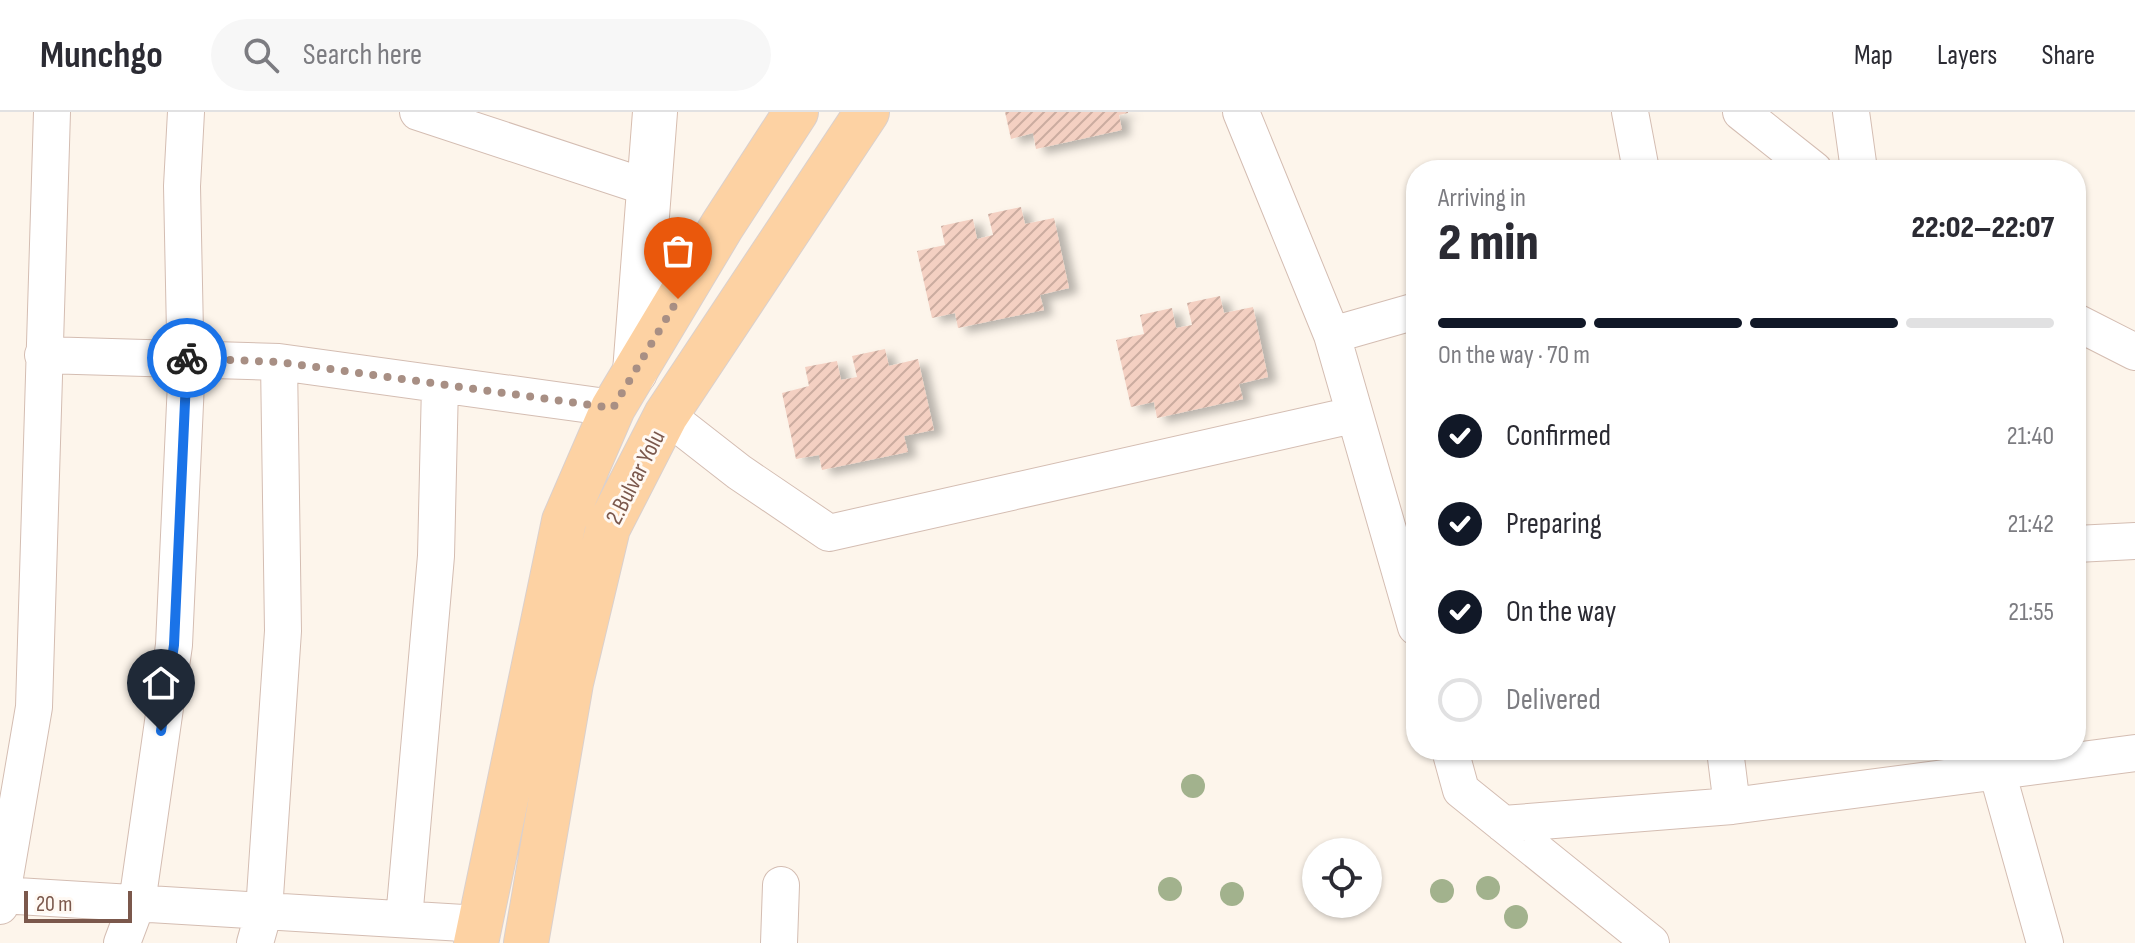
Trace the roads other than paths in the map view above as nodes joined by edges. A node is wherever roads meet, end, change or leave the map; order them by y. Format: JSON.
{"nodes":[{"id":1,"x":52,"y":112,"type":"edge"},
{"id":2,"x":186,"y":112,"type":"edge"},
{"id":3,"x":418,"y":112,"type":"edge"},
{"id":4,"x":655,"y":112,"type":"edge"},
{"id":5,"x":796,"y":112,"type":"edge"},
{"id":6,"x":867,"y":112,"type":"edge"},
{"id":7,"x":1241,"y":112,"type":"edge"},
{"id":8,"x":1630,"y":112,"type":"edge"},
{"id":9,"x":1741,"y":112,"type":"edge"},
{"id":10,"x":1851,"y":112,"type":"edge"},
{"id":11,"x":1639,"y":160,"type":"edge"},
{"id":12,"x":1801,"y":160,"type":"edge"},
{"id":13,"x":1858,"y":160,"type":"edge"},
{"id":14,"x":649,"y":188,"type":"junction"},
{"id":15,"x":1406,"y":314,"type":"edge"},
{"id":16,"x":2086,"y":327,"type":"edge"},
{"id":17,"x":1332,"y":335,"type":"junction"},
{"id":18,"x":2135,"y":352,"type":"edge"},
{"id":19,"x":43,"y":355,"type":"junction"},
{"id":20,"x":186,"y":358,"type":"junction"},
{"id":21,"x":279,"y":362,"type":"junction"},
{"id":22,"x":440,"y":385,"type":"junction"},
{"id":23,"x":624,"y":390,"type":"junction"},
{"id":24,"x":666,"y":415,"type":"junction"},
{"id":25,"x":1353,"y":415,"type":"junction"},
{"id":26,"x":2135,"y":541,"type":"edge"},
{"id":27,"x":2086,"y":543,"type":"edge"},
{"id":28,"x":1406,"y":571,"type":"edge"},
{"id":29,"x":2135,"y":753,"type":"edge"},
{"id":30,"x":2086,"y":755,"type":"edge"},
{"id":31,"x":1453,"y":760,"type":"edge"},
{"id":32,"x":1726,"y":760,"type":"edge"},
{"id":33,"x":1995,"y":760,"type":"edge"},
{"id":34,"x":1732,"y":806,"type":"junction"},
{"id":35,"x":1503,"y":824,"type":"junction"},
{"id":36,"x":781,"y":885,"type":"dead end"},
{"id":37,"x":1,"y":899,"type":"edge"},
{"id":38,"x":137,"y":903,"type":"junction"},
{"id":39,"x":404,"y":919,"type":"junction"},
{"id":40,"x":259,"y":927,"type":"edge"},
{"id":41,"x":478,"y":934,"type":"edge"},
{"id":42,"x":122,"y":943,"type":"edge"},
{"id":43,"x":526,"y":943,"type":"edge"},
{"id":44,"x":779,"y":943,"type":"edge"},
{"id":45,"x":1651,"y":943,"type":"edge"},
{"id":46,"x":2045,"y":943,"type":"edge"}],
"edges":[{"from":1,"to":19,"type":"street"},
{"from":2,"to":20,"type":"street"},
{"from":3,"to":14,"type":"street"},
{"from":4,"to":14,"type":"main road"},
{"from":5,"to":23,"type":"main road","name":"2.Bulvar Yolu"},
{"from":6,"to":24,"type":"main road","name":"2.Bulvar Yolu"},
{"from":7,"to":17,"type":"street"},
{"from":8,"to":11,"type":"street"},
{"from":9,"to":12,"type":"street"},
{"from":10,"to":13,"type":"street"},
{"from":14,"to":23,"type":"main road"},
{"from":15,"to":17,"type":"street"},
{"from":16,"to":18,"type":"street"},
{"from":17,"to":25,"type":"street"},
{"from":19,"to":20,"type":"street"},
{"from":19,"to":37,"type":"street"},
{"from":20,"to":21,"type":"street"},
{"from":20,"to":38,"type":"street"},
{"from":21,"to":22,"type":"street"},
{"from":21,"to":40,"type":"street"},
{"from":22,"to":23,"type":"street"},
{"from":22,"to":39,"type":"street"},
{"from":23,"to":41,"type":"main road","name":"2.Bulvar Yolu"},
{"from":24,"to":25,"type":"street"},
{"from":24,"to":43,"type":"main road","name":"2.Bulvar Yolu"},
{"from":25,"to":28,"type":"street"},
{"from":26,"to":27,"type":"street"},
{"from":29,"to":30,"type":"street"},
{"from":31,"to":35,"type":"street"},
{"from":32,"to":34,"type":"street"},
{"from":33,"to":34,"type":"street"},
{"from":33,"to":46,"type":"street"},
{"from":34,"to":35,"type":"street"},
{"from":35,"to":45,"type":"street"},
{"from":36,"to":44,"type":"street"},
{"from":37,"to":38,"type":"street"},
{"from":38,"to":40,"type":"street"},
{"from":38,"to":42,"type":"street"},
{"from":39,"to":40,"type":"street"},
{"from":39,"to":41,"type":"street"}]}
